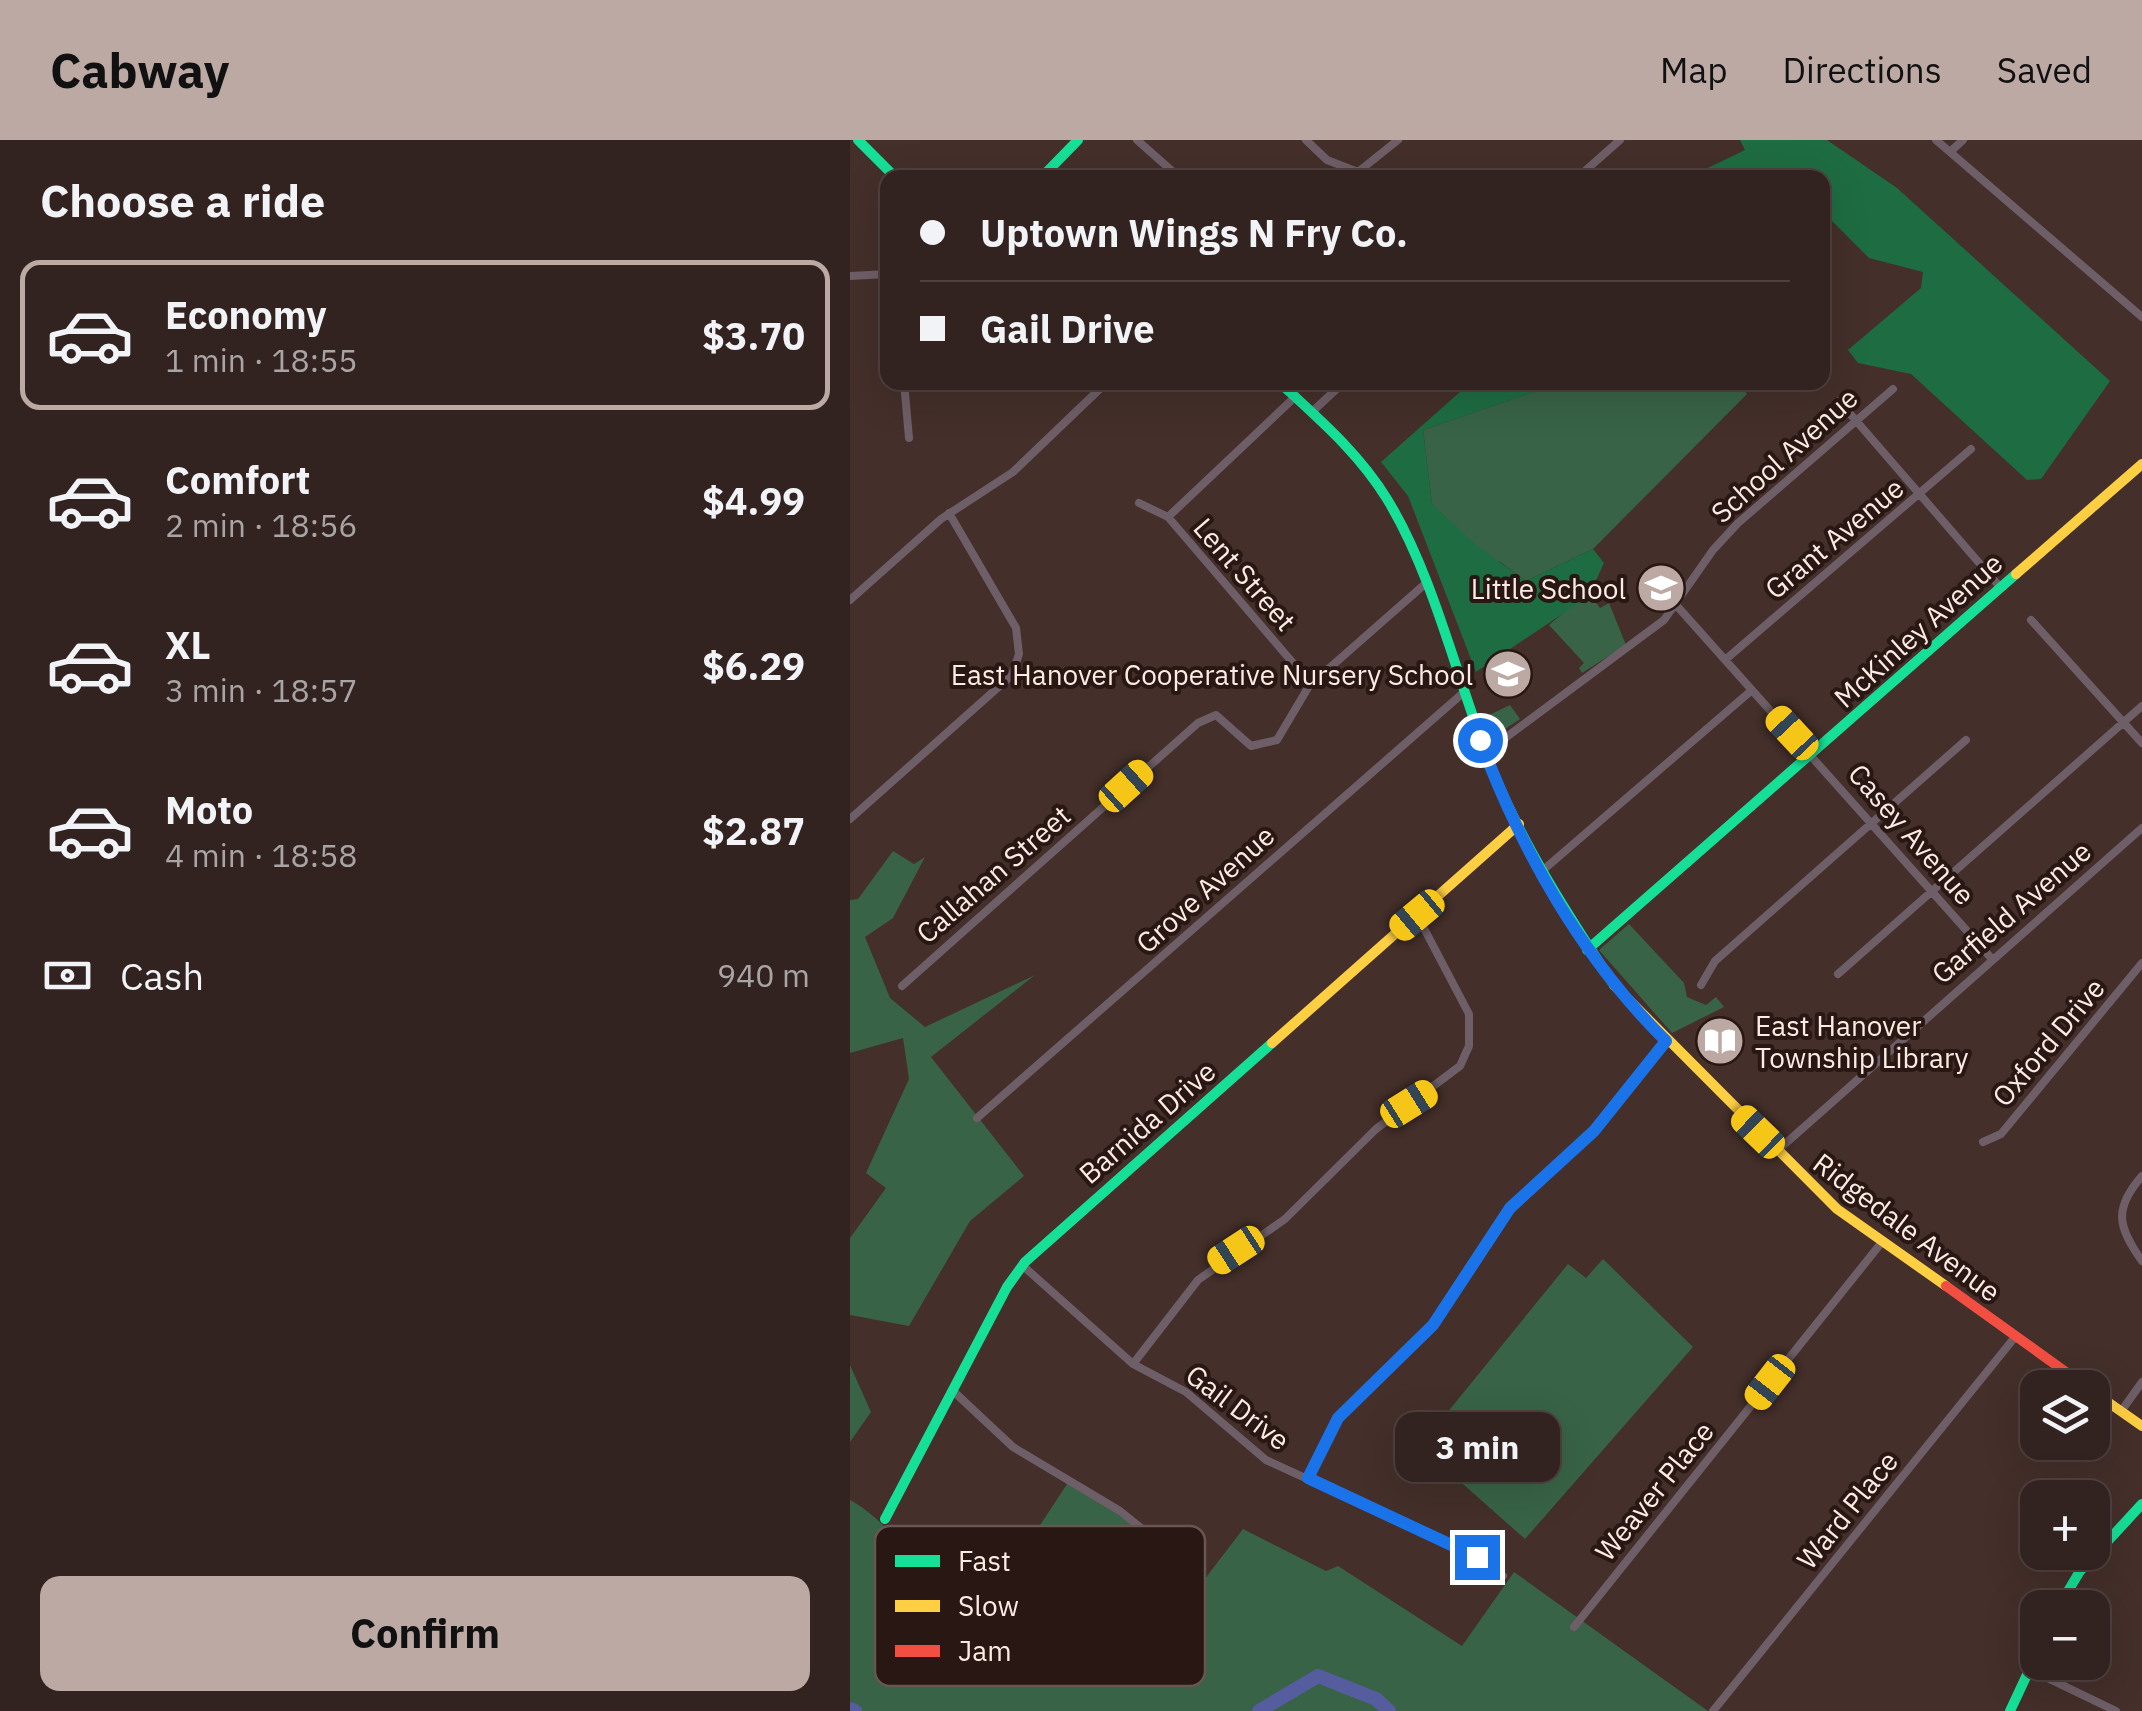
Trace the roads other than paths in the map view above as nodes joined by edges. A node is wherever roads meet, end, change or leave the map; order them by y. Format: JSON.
{"nodes":[{"id":1,"x":858,"y":140,"type":"edge"},
{"id":2,"x":1078,"y":140,"type":"edge"},
{"id":3,"x":1137,"y":140,"type":"edge"},
{"id":4,"x":1306,"y":140,"type":"edge"},
{"id":5,"x":1398,"y":140,"type":"edge"},
{"id":6,"x":1620,"y":140,"type":"edge"},
{"id":7,"x":1936,"y":140,"type":"edge"},
{"id":8,"x":1963,"y":140,"type":"edge"},
{"id":9,"x":1950,"y":152,"type":"junction"},
{"id":10,"x":888,"y":170,"type":"edge"},
{"id":11,"x":1049,"y":170,"type":"edge"},
{"id":12,"x":1171,"y":170,"type":"edge"},
{"id":13,"x":1347,"y":170,"type":"edge"},
{"id":14,"x":1356,"y":170,"type":"edge"},
{"id":15,"x":1586,"y":170,"type":"edge"},
{"id":16,"x":880,"y":274,"type":"edge"},
{"id":17,"x":850,"y":276,"type":"edge"},
{"id":18,"x":2142,"y":317,"type":"edge"},
{"id":19,"x":1893,"y":388,"type":"dead end"},
{"id":20,"x":905,"y":390,"type":"edge"},
{"id":21,"x":1099,"y":390,"type":"edge"},
{"id":22,"x":1289,"y":390,"type":"edge"},
{"id":23,"x":1335,"y":390,"type":"edge"},
{"id":24,"x":1296,"y":396,"type":"junction"},
{"id":25,"x":1839,"y":401,"type":"dead end"},
{"id":26,"x":1313,"y":411,"type":"junction"},
{"id":27,"x":1856,"y":421,"type":"junction"},
{"id":28,"x":909,"y":438,"type":"dead end"},
{"id":29,"x":1970,"y":449,"type":"dead end"},
{"id":30,"x":2141,"y":463,"type":"edge"},
{"id":31,"x":1920,"y":496,"type":"junction"},
{"id":32,"x":1139,"y":502,"type":"dead end"},
{"id":33,"x":949,"y":513,"type":"junction"},
{"id":34,"x":1168,"y":517,"type":"junction"},
{"id":35,"x":1426,"y":584,"type":"junction"},
{"id":36,"x":2000,"y":586,"type":"junction"},
{"id":37,"x":850,"y":600,"type":"edge"},
{"id":38,"x":1677,"y":606,"type":"junction"},
{"id":39,"x":2031,"y":620,"type":"dead end"},
{"id":40,"x":1725,"y":660,"type":"junction"},
{"id":41,"x":1311,"y":684,"type":"junction"},
{"id":42,"x":1752,"y":690,"type":"junction"},
{"id":43,"x":1463,"y":693,"type":"junction"},
{"id":44,"x":2142,"y":706,"type":"edge"},
{"id":45,"x":2124,"y":722,"type":"junction"},
{"id":46,"x":1966,"y":740,"type":"dead end"},
{"id":47,"x":2142,"y":743,"type":"edge"},
{"id":48,"x":1485,"y":754,"type":"junction"},
{"id":49,"x":1812,"y":754,"type":"junction"},
{"id":50,"x":850,"y":819,"type":"edge"},
{"id":51,"x":1519,"y":824,"type":"junction"},
{"id":52,"x":1873,"y":824,"type":"junction"},
{"id":53,"x":2142,"y":828,"type":"edge"},
{"id":54,"x":1542,"y":871,"type":"junction"},
{"id":55,"x":1932,"y":892,"type":"junction"},
{"id":56,"x":1417,"y":915,"type":"junction"},
{"id":57,"x":1588,"y":950,"type":"junction"},
{"id":58,"x":1992,"y":960,"type":"junction"},
{"id":59,"x":2142,"y":963,"type":"edge"},
{"id":60,"x":1838,"y":974,"type":"dead end"},
{"id":61,"x":1700,"y":985,"type":"dead end"},
{"id":62,"x":902,"y":986,"type":"dead end"},
{"id":63,"x":1666,"y":1041,"type":"junction"},
{"id":64,"x":978,"y":1118,"type":"dead end"},
{"id":65,"x":1983,"y":1142,"type":"dead end"},
{"id":66,"x":1777,"y":1152,"type":"junction"},
{"id":67,"x":2142,"y":1176,"type":"edge"},
{"id":68,"x":1882,"y":1242,"type":"junction"},
{"id":69,"x":2142,"y":1261,"type":"edge"},
{"id":70,"x":1022,"y":1266,"type":"junction"},
{"id":71,"x":2015,"y":1337,"type":"junction"},
{"id":72,"x":1133,"y":1364,"type":"junction"},
{"id":73,"x":2063,"y":1370,"type":"edge"},
{"id":74,"x":2142,"y":1382,"type":"edge"},
{"id":75,"x":952,"y":1390,"type":"junction"},
{"id":76,"x":2110,"y":1402,"type":"edge"},
{"id":77,"x":2122,"y":1410,"type":"junction"},
{"id":78,"x":2142,"y":1426,"type":"edge"},
{"id":79,"x":1308,"y":1478,"type":"junction"},
{"id":80,"x":2142,"y":1504,"type":"edge"},
{"id":81,"x":885,"y":1518,"type":"dead end"},
{"id":82,"x":1139,"y":1526,"type":"edge"},
{"id":83,"x":1503,"y":1576,"type":"dead end"},
{"id":84,"x":2069,"y":1590,"type":"edge"},
{"id":85,"x":1574,"y":1628,"type":"dead end"},
{"id":86,"x":2024,"y":1680,"type":"edge"},
{"id":87,"x":2052,"y":1680,"type":"edge"},
{"id":88,"x":1713,"y":1711,"type":"edge"},
{"id":89,"x":2010,"y":1711,"type":"edge"},
{"id":90,"x":2116,"y":1711,"type":"edge"}],
"edges":[{"from":1,"to":10,"type":"street"},
{"from":2,"to":11,"type":"street"},
{"from":3,"to":12,"type":"street"},
{"from":4,"to":13,"type":"street"},
{"from":5,"to":14,"type":"street"},
{"from":6,"to":15,"type":"street"},
{"from":7,"to":9,"type":"street"},
{"from":8,"to":9,"type":"street"},
{"from":9,"to":18,"type":"street"},
{"from":16,"to":17,"type":"street"},
{"from":19,"to":27,"type":"street","name":"School Avenue"},
{"from":20,"to":28,"type":"street"},
{"from":21,"to":33,"type":"street"},
{"from":22,"to":24,"type":"street","name":"Ridgedale Avenue"},
{"from":23,"to":26,"type":"street"},
{"from":24,"to":26,"type":"street","name":"Ridgedale Avenue"},
{"from":24,"to":34,"type":"street"},
{"from":25,"to":27,"type":"street"},
{"from":26,"to":35,"type":"street","name":"Ridgedale Avenue"},
{"from":27,"to":31,"type":"street"},
{"from":27,"to":38,"type":"street","name":"School Avenue"},
{"from":29,"to":31,"type":"street","name":"Grant Avenue"},
{"from":30,"to":36,"type":"street","name":"McKinley Avenue"},
{"from":31,"to":36,"type":"street"},
{"from":31,"to":40,"type":"street","name":"Grant Avenue"},
{"from":32,"to":34,"type":"street","name":"Lent Street"},
{"from":33,"to":37,"type":"street"},
{"from":33,"to":50,"type":"street"},
{"from":34,"to":41,"type":"street","name":"Lent Street"},
{"from":35,"to":41,"type":"street"},
{"from":35,"to":43,"type":"street","name":"Ridgedale Avenue"},
{"from":36,"to":49,"type":"street","name":"McKinley Avenue"},
{"from":38,"to":40,"type":"street","name":"Casey Avenue"},
{"from":38,"to":48,"type":"street","name":"School Avenue"},
{"from":39,"to":45,"type":"street"},
{"from":40,"to":42,"type":"street","name":"Casey Avenue"},
{"from":41,"to":62,"type":"street","name":"Callahan Street"},
{"from":42,"to":49,"type":"street","name":"Casey Avenue"},
{"from":42,"to":54,"type":"street"},
{"from":43,"to":48,"type":"street","name":"Ridgedale Avenue"},
{"from":43,"to":64,"type":"street","name":"Grove Avenue"},
{"from":44,"to":45,"type":"street"},
{"from":45,"to":47,"type":"street"},
{"from":45,"to":55,"type":"street"},
{"from":46,"to":52,"type":"street"},
{"from":48,"to":51,"type":"street","name":"Ridgedale Avenue"},
{"from":49,"to":52,"type":"street","name":"Casey Avenue"},
{"from":49,"to":57,"type":"street","name":"McKinley Avenue"},
{"from":51,"to":54,"type":"street","name":"Ridgedale Avenue"},
{"from":51,"to":56,"type":"street","name":"Barnida Drive"},
{"from":52,"to":55,"type":"street","name":"Casey Avenue"},
{"from":52,"to":61,"type":"street"},
{"from":53,"to":58,"type":"street","name":"Garfield Avenue"},
{"from":54,"to":57,"type":"street","name":"Ridgedale Avenue"},
{"from":55,"to":58,"type":"street","name":"Casey Avenue"},
{"from":55,"to":60,"type":"street"},
{"from":56,"to":70,"type":"street","name":"Barnida Drive"},
{"from":56,"to":72,"type":"street"},
{"from":57,"to":63,"type":"street","name":"Ridgedale Avenue"},
{"from":58,"to":66,"type":"street","name":"Garfield Avenue"},
{"from":59,"to":65,"type":"street","name":"Oxford Drive"},
{"from":63,"to":66,"type":"street","name":"Ridgedale Avenue"},
{"from":63,"to":79,"type":"street"},
{"from":66,"to":68,"type":"street","name":"Ridgedale Avenue"},
{"from":67,"to":69,"type":"street"},
{"from":68,"to":71,"type":"street","name":"Ridgedale Avenue"},
{"from":68,"to":85,"type":"street","name":"Weaver Place"},
{"from":70,"to":72,"type":"street","name":"Gail Drive"},
{"from":70,"to":75,"type":"street","name":"Barnida Drive"},
{"from":71,"to":73,"type":"street","name":"Ridgedale Avenue"},
{"from":71,"to":88,"type":"street","name":"Ward Place"},
{"from":72,"to":79,"type":"street","name":"Gail Drive"},
{"from":74,"to":77,"type":"street"},
{"from":75,"to":81,"type":"street","name":"Barnida Drive"},
{"from":75,"to":82,"type":"street"},
{"from":76,"to":77,"type":"street","name":"Ridgedale Avenue"},
{"from":77,"to":78,"type":"street","name":"Ridgedale Avenue"},
{"from":79,"to":83,"type":"street","name":"Gail Drive"},
{"from":80,"to":84,"type":"street"},
{"from":86,"to":89,"type":"street"},
{"from":87,"to":90,"type":"street"}]}
